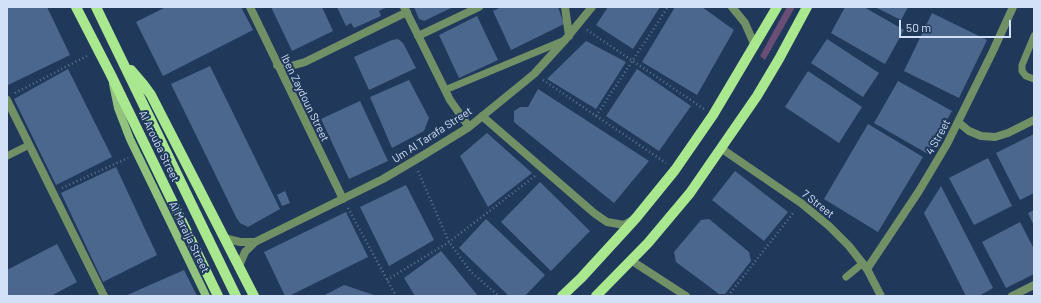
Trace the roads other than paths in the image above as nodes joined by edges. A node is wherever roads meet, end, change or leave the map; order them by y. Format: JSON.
{"nodes":[{"id":1,"x":76,"y":7,"type":"edge"},
{"id":2,"x":96,"y":7,"type":"edge"},
{"id":3,"x":250,"y":7,"type":"edge"},
{"id":4,"x":479,"y":7,"type":"edge"},
{"id":5,"x":565,"y":7,"type":"edge"},
{"id":6,"x":592,"y":7,"type":"edge"},
{"id":7,"x":732,"y":7,"type":"edge"},
{"id":8,"x":777,"y":7,"type":"edge"},
{"id":9,"x":807,"y":7,"type":"edge"},
{"id":10,"x":1013,"y":7,"type":"edge"},
{"id":11,"x":406,"y":10,"type":"edge"},
{"id":12,"x":418,"y":36,"type":"junction"},
{"id":13,"x":1034,"y":36,"type":"edge"},
{"id":14,"x":567,"y":38,"type":"junction"},
{"id":15,"x":755,"y":46,"type":"junction"},
{"id":16,"x":124,"y":63,"type":"junction"},
{"id":17,"x":276,"y":65,"type":"junction"},
{"id":18,"x":111,"y":75,"type":"junction"},
{"id":19,"x":1034,"y":79,"type":"edge"},
{"id":20,"x":445,"y":90,"type":"junction"},
{"id":21,"x":7,"y":100,"type":"edge"},
{"id":22,"x":482,"y":116,"type":"junction"},
{"id":23,"x":1034,"y":120,"type":"edge"},
{"id":24,"x":958,"y":122,"type":"junction"},
{"id":25,"x":469,"y":127,"type":"junction"},
{"id":26,"x":29,"y":145,"type":"junction"},
{"id":27,"x":722,"y":148,"type":"junction"},
{"id":28,"x":7,"y":156,"type":"edge"},
{"id":29,"x":342,"y":199,"type":"junction"},
{"id":30,"x":636,"y":218,"type":"junction"},
{"id":31,"x":224,"y":238,"type":"junction"},
{"id":32,"x":255,"y":242,"type":"junction"},
{"id":33,"x":632,"y":261,"type":"junction"},
{"id":34,"x":239,"y":266,"type":"junction"},
{"id":35,"x":865,"y":266,"type":"junction"},
{"id":36,"x":846,"y":277,"type":"dead end"},
{"id":37,"x":1034,"y":285,"type":"edge"},
{"id":38,"x":564,"y":295,"type":"edge"},
{"id":39,"x":104,"y":296,"type":"edge"},
{"id":40,"x":206,"y":296,"type":"edge"},
{"id":41,"x":218,"y":296,"type":"edge"},
{"id":42,"x":236,"y":296,"type":"edge"},
{"id":43,"x":254,"y":296,"type":"edge"},
{"id":44,"x":596,"y":296,"type":"edge"},
{"id":45,"x":686,"y":296,"type":"edge"},
{"id":46,"x":881,"y":296,"type":"edge"},
{"id":47,"x":1012,"y":296,"type":"edge"}],
"edges":[{"from":1,"to":18,"type":"main road","name":"Al Arouba Street"},
{"from":2,"to":16,"type":"main road","name":"Al Arouba Street"},
{"from":3,"to":17,"type":"street","name":"Iben Zaydoun Street"},
{"from":4,"to":12,"type":"street"},
{"from":5,"to":14,"type":"street"},
{"from":6,"to":14,"type":"street","name":"Um Al Tarafa Street"},
{"from":7,"to":15,"type":"street"},
{"from":8,"to":15,"type":"main road"},
{"from":9,"to":27,"type":"main road"},
{"from":10,"to":24,"type":"street","name":"4 Street"},
{"from":11,"to":12,"type":"street"},
{"from":11,"to":17,"type":"street"},
{"from":12,"to":20,"type":"street"},
{"from":13,"to":19,"type":"lane"},
{"from":14,"to":20,"type":"lane"},
{"from":14,"to":22,"type":"street","name":"Um Al Tarafa Street"},
{"from":15,"to":30,"type":"main road"},
{"from":16,"to":31,"type":"main road"},
{"from":16,"to":42,"type":"main road","name":"Al Arouba Street"},
{"from":17,"to":29,"type":"street","name":"Iben Zaydoun Street"},
{"from":18,"to":40,"type":"main road","name":"Al Maraija Street"},
{"from":18,"to":41,"type":"main road","name":"Al Arouba Street"},
{"from":20,"to":25,"type":"street"},
{"from":21,"to":26,"type":"street"},
{"from":22,"to":25,"type":"street","name":"Um Al Tarafa Street"},
{"from":22,"to":30,"type":"street"},
{"from":23,"to":24,"type":"street"},
{"from":24,"to":35,"type":"street","name":"4 Street"},
{"from":25,"to":29,"type":"street","name":"Um Al Tarafa Street"},
{"from":26,"to":28,"type":"lane"},
{"from":26,"to":39,"type":"street"},
{"from":27,"to":33,"type":"main road"},
{"from":27,"to":35,"type":"street","name":"7 Street"},
{"from":29,"to":32,"type":"street","name":"Um Al Tarafa Street"},
{"from":30,"to":38,"type":"main road"},
{"from":31,"to":32,"type":"street","name":"Um Al Tarafa Street"},
{"from":31,"to":34,"type":"main road"},
{"from":32,"to":34,"type":"street","name":"Um Al Tarafa Street"},
{"from":33,"to":44,"type":"main road"},
{"from":33,"to":45,"type":"street"},
{"from":34,"to":43,"type":"main road"},
{"from":35,"to":36,"type":"lane"},
{"from":35,"to":46,"type":"street","name":"7 Street"},
{"from":37,"to":47,"type":"street"}]}
